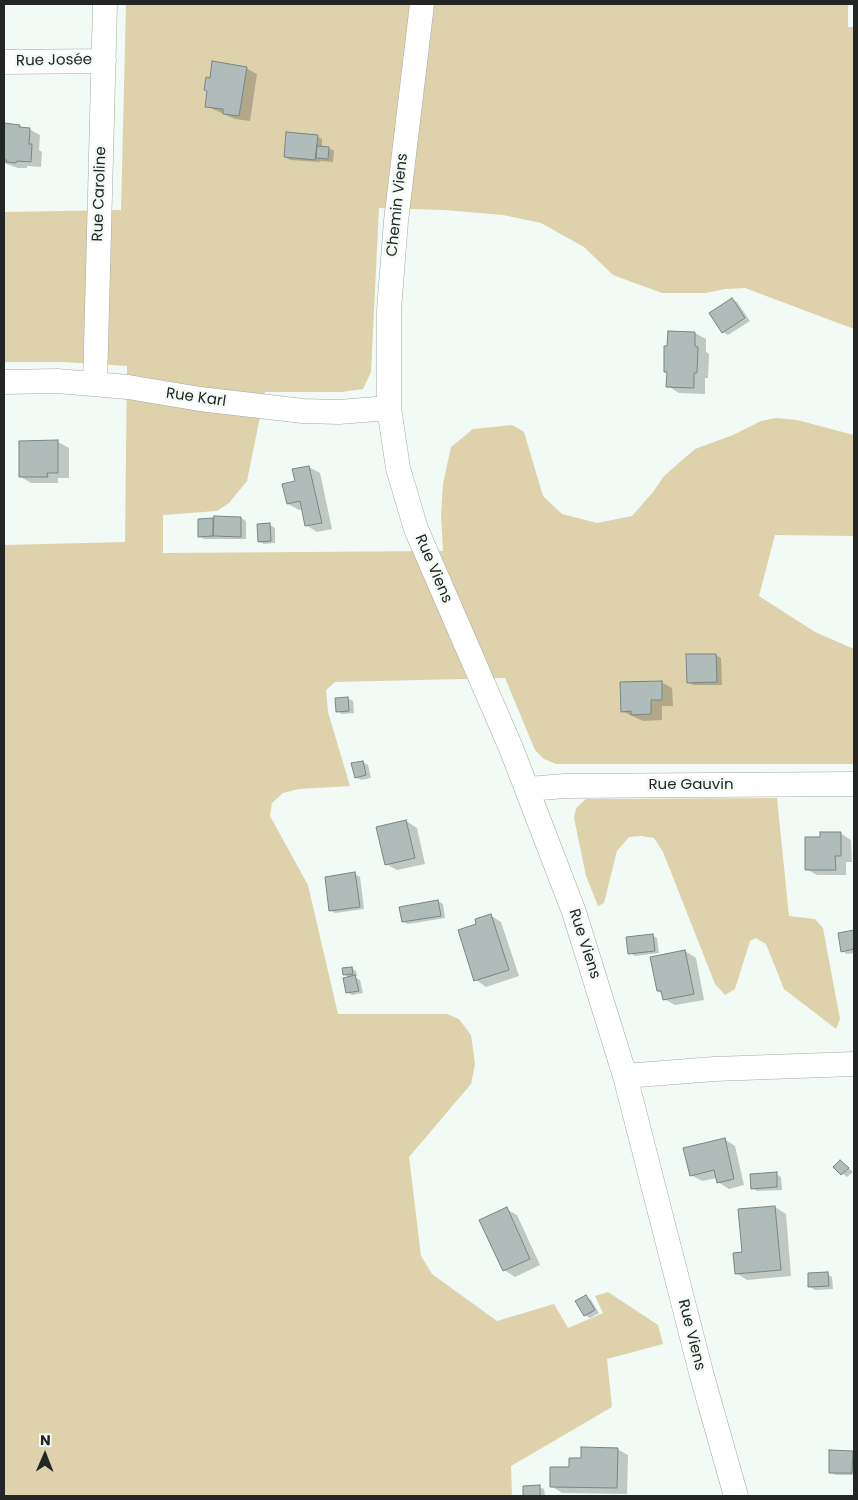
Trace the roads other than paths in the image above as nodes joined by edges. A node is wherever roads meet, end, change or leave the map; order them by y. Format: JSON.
{"nodes":[{"id":1,"x":105,"y":4,"type":"edge"},
{"id":2,"x":422,"y":4,"type":"edge"},
{"id":3,"x":104,"y":61,"type":"junction"},
{"id":4,"x":4,"y":62,"type":"edge"},
{"id":5,"x":4,"y":382,"type":"edge"},
{"id":6,"x":94,"y":384,"type":"junction"},
{"id":7,"x":389,"y":408,"type":"junction"},
{"id":8,"x":854,"y":784,"type":"edge"},
{"id":9,"x":528,"y":789,"type":"junction"},
{"id":10,"x":854,"y":1064,"type":"edge"},
{"id":11,"x":625,"y":1076,"type":"junction"},
{"id":12,"x":736,"y":1496,"type":"edge"}],
"edges":[{"from":1,"to":3,"type":"street","name":"Rue Caroline"},
{"from":2,"to":7,"type":"street","name":"Chemin Viens"},
{"from":3,"to":4,"type":"street","name":"Rue Josée"},
{"from":3,"to":6,"type":"street","name":"Rue Caroline"},
{"from":5,"to":6,"type":"street","name":"Rue Karl"},
{"from":6,"to":7,"type":"street","name":"Rue Karl"},
{"from":7,"to":9,"type":"street","name":"Rue Viens"},
{"from":8,"to":9,"type":"street","name":"Rue Gauvin"},
{"from":9,"to":11,"type":"street","name":"Rue Viens"},
{"from":10,"to":11,"type":"street"},
{"from":11,"to":12,"type":"street","name":"Rue Viens"}]}
